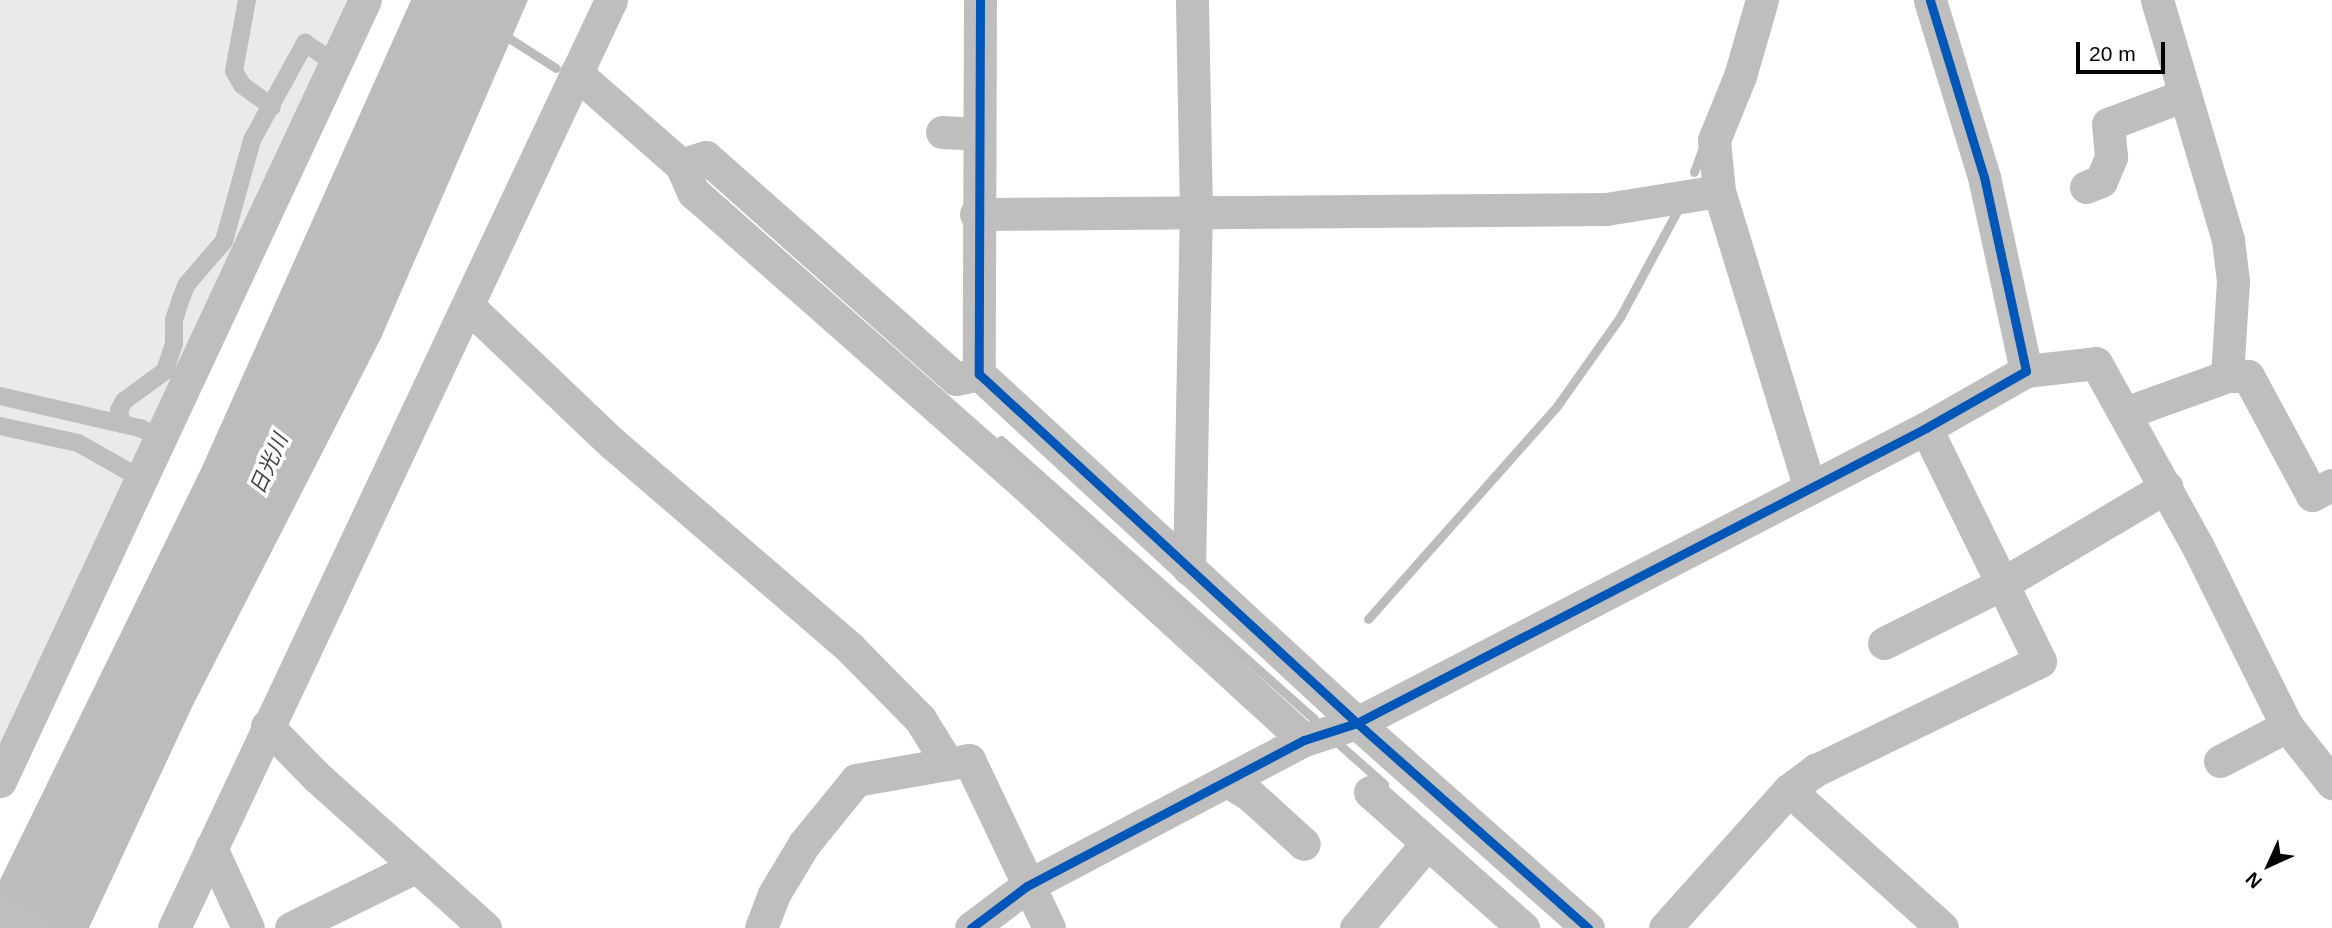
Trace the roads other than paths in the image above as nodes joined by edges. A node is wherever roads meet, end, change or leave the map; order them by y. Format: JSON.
{"nodes":[{"id":1,"x":247,"y":0,"type":"edge"},
{"id":2,"x":365,"y":0,"type":"edge"},
{"id":3,"x":611,"y":0,"type":"edge"},
{"id":4,"x":980,"y":0,"type":"edge"},
{"id":5,"x":1192,"y":0,"type":"edge"},
{"id":6,"x":1762,"y":0,"type":"edge"},
{"id":7,"x":1930,"y":0,"type":"edge"},
{"id":8,"x":2157,"y":0,"type":"edge"},
{"id":9,"x":336,"y":64,"type":"junction"},
{"id":10,"x":576,"y":73,"type":"junction"},
{"id":11,"x":2185,"y":95,"type":"junction"},
{"id":12,"x":272,"y":107,"type":"junction"},
{"id":13,"x":942,"y":132,"type":"dead end"},
{"id":14,"x":978,"y":134,"type":"junction"},
{"id":15,"x":681,"y":165,"type":"junction"},
{"id":16,"x":2086,"y":187,"type":"dead end"},
{"id":17,"x":1719,"y":191,"type":"junction"},
{"id":18,"x":1196,"y":212,"type":"junction"},
{"id":19,"x":976,"y":214,"type":"junction"},
{"id":20,"x":468,"y":306,"type":"junction"},
{"id":21,"x":2026,"y":371,"type":"junction"},
{"id":22,"x":979,"y":374,"type":"junction"},
{"id":23,"x":2227,"y":376,"type":"junction"},
{"id":24,"x":0,"y":396,"type":"edge"},
{"id":25,"x":2125,"y":413,"type":"junction"},
{"id":26,"x":122,"y":424,"type":"junction"},
{"id":27,"x":0,"y":426,"type":"edge"},
{"id":28,"x":1926,"y":428,"type":"junction"},
{"id":29,"x":161,"y":438,"type":"junction"},
{"id":30,"x":142,"y":479,"type":"junction"},
{"id":31,"x":2332,"y":485,"type":"edge"},
{"id":32,"x":1809,"y":486,"type":"junction"},
{"id":33,"x":2166,"y":487,"type":"junction"},
{"id":34,"x":1189,"y":569,"type":"junction"},
{"id":35,"x":2002,"y":584,"type":"junction"},
{"id":36,"x":1884,"y":643,"type":"dead end"},
{"id":37,"x":1357,"y":723,"type":"junction"},
{"id":38,"x":267,"y":726,"type":"junction"},
{"id":39,"x":2287,"y":726,"type":"junction"},
{"id":40,"x":1304,"y":740,"type":"junction"},
{"id":41,"x":2220,"y":761,"type":"dead end"},
{"id":42,"x":948,"y":764,"type":"junction"},
{"id":43,"x":0,"y":781,"type":"edge"},
{"id":44,"x":1227,"y":781,"type":"junction"},
{"id":45,"x":2332,"y":783,"type":"edge"},
{"id":46,"x":1789,"y":790,"type":"junction"},
{"id":47,"x":1370,"y":792,"type":"dead end"},
{"id":48,"x":1427,"y":843,"type":"junction"},
{"id":49,"x":1304,"y":844,"type":"dead end"},
{"id":50,"x":211,"y":848,"type":"junction"},
{"id":51,"x":417,"y":866,"type":"junction"},
{"id":52,"x":1027,"y":886,"type":"junction"},
{"id":53,"x":0,"y":910,"type":"edge"},
{"id":54,"x":37,"y":928,"type":"edge"},
{"id":55,"x":174,"y":928,"type":"edge"},
{"id":56,"x":248,"y":928,"type":"edge"},
{"id":57,"x":291,"y":928,"type":"edge"},
{"id":58,"x":485,"y":928,"type":"edge"},
{"id":59,"x":761,"y":928,"type":"edge"},
{"id":60,"x":971,"y":928,"type":"edge"},
{"id":61,"x":1049,"y":928,"type":"edge"},
{"id":62,"x":1356,"y":928,"type":"edge"},
{"id":63,"x":1523,"y":928,"type":"edge"},
{"id":64,"x":1588,"y":928,"type":"edge"},
{"id":65,"x":1664,"y":928,"type":"edge"},
{"id":66,"x":1942,"y":928,"type":"edge"}],
"edges":[{"from":1,"to":12,"type":"lane"},
{"from":2,"to":9,"type":"street"},
{"from":3,"to":10,"type":"street"},
{"from":4,"to":14,"type":"street"},
{"from":5,"to":18,"type":"street"},
{"from":6,"to":17,"type":"street"},
{"from":7,"to":21,"type":"street"},
{"from":8,"to":11,"type":"street"},
{"from":9,"to":12,"type":"lane"},
{"from":9,"to":29,"type":"street"},
{"from":10,"to":15,"type":"street"},
{"from":10,"to":20,"type":"street"},
{"from":11,"to":16,"type":"street"},
{"from":11,"to":23,"type":"street"},
{"from":12,"to":26,"type":"lane"},
{"from":13,"to":14,"type":"street"},
{"from":14,"to":19,"type":"street"},
{"from":15,"to":22,"type":"street"},
{"from":15,"to":40,"type":"street"},
{"from":17,"to":18,"type":"street"},
{"from":17,"to":32,"type":"street"},
{"from":18,"to":19,"type":"street"},
{"from":18,"to":34,"type":"street"},
{"from":19,"to":22,"type":"street"},
{"from":20,"to":38,"type":"street"},
{"from":20,"to":42,"type":"street"},
{"from":21,"to":25,"type":"street"},
{"from":21,"to":28,"type":"street"},
{"from":22,"to":34,"type":"street"},
{"from":23,"to":25,"type":"street"},
{"from":23,"to":31,"type":"street"},
{"from":24,"to":26,"type":"lane"},
{"from":25,"to":33,"type":"street"},
{"from":26,"to":29,"type":"lane"},
{"from":27,"to":30,"type":"lane"},
{"from":28,"to":32,"type":"street"},
{"from":28,"to":35,"type":"street"},
{"from":29,"to":30,"type":"street"},
{"from":30,"to":43,"type":"street"},
{"from":32,"to":37,"type":"street"},
{"from":33,"to":35,"type":"street"},
{"from":33,"to":39,"type":"street"},
{"from":34,"to":37,"type":"street"},
{"from":35,"to":36,"type":"street"},
{"from":35,"to":46,"type":"street"},
{"from":37,"to":40,"type":"street"},
{"from":37,"to":64,"type":"street"},
{"from":38,"to":50,"type":"street"},
{"from":38,"to":51,"type":"street"},
{"from":39,"to":41,"type":"street"},
{"from":39,"to":45,"type":"street"},
{"from":40,"to":44,"type":"street"},
{"from":42,"to":52,"type":"street"},
{"from":42,"to":59,"type":"street"},
{"from":44,"to":49,"type":"street"},
{"from":44,"to":52,"type":"street"},
{"from":46,"to":65,"type":"street"},
{"from":46,"to":66,"type":"street"},
{"from":47,"to":48,"type":"street"},
{"from":48,"to":62,"type":"street"},
{"from":48,"to":63,"type":"street"},
{"from":50,"to":55,"type":"street"},
{"from":50,"to":56,"type":"street"},
{"from":51,"to":57,"type":"street"},
{"from":51,"to":58,"type":"street"},
{"from":52,"to":60,"type":"street"},
{"from":52,"to":61,"type":"street"},
{"from":53,"to":54,"type":"street"}]}
